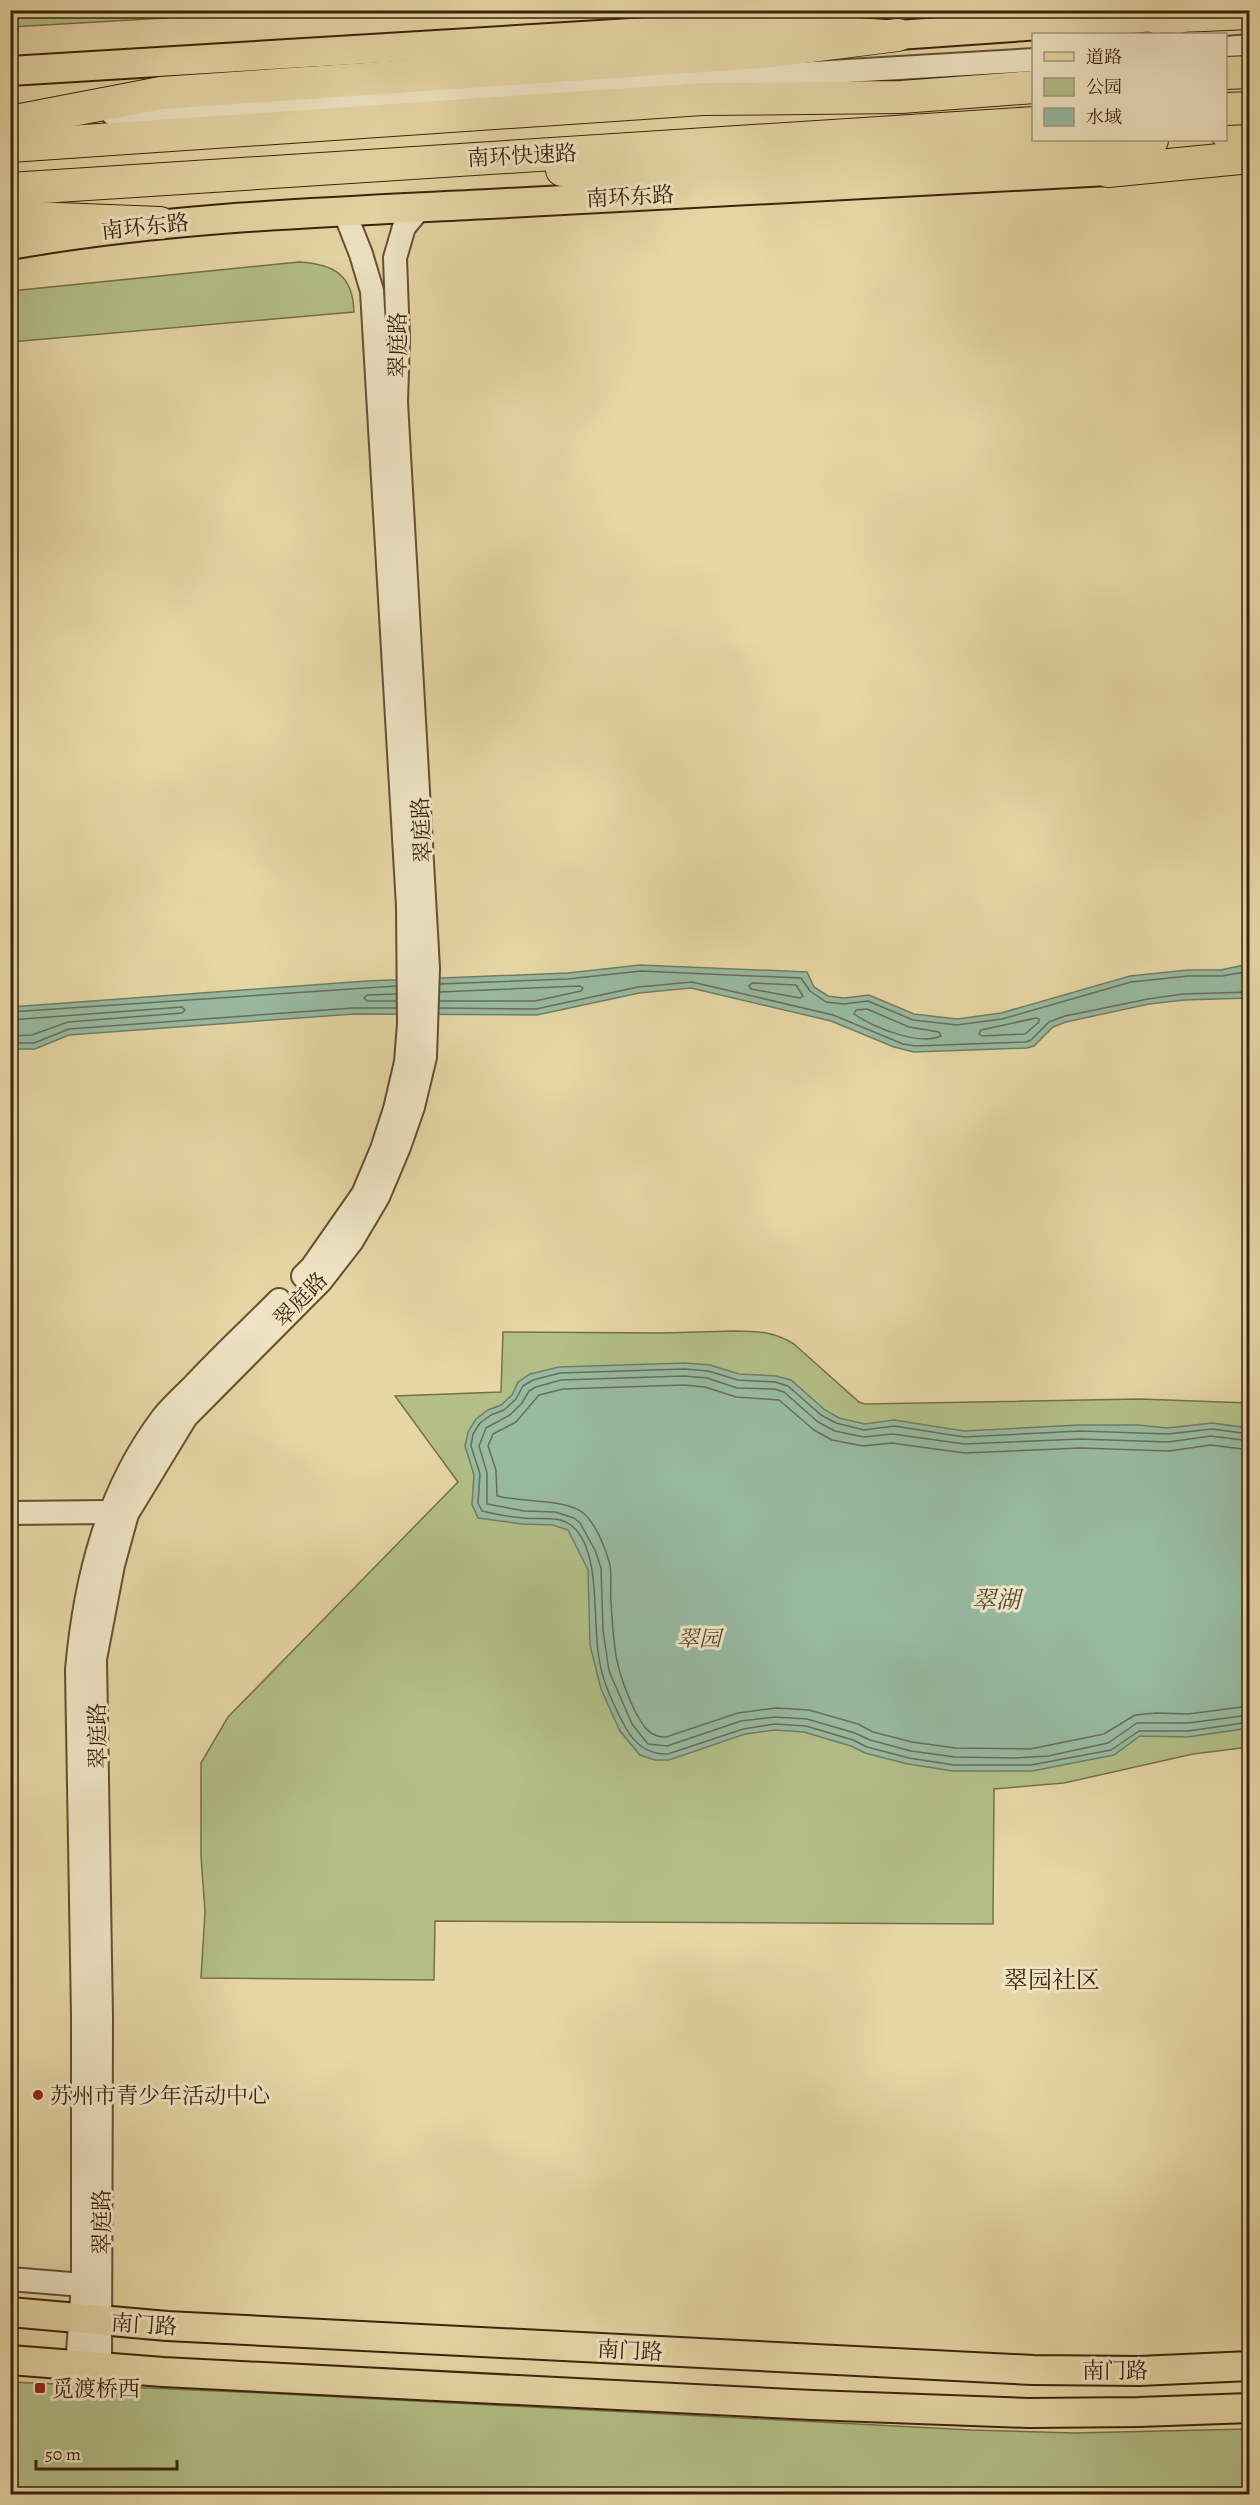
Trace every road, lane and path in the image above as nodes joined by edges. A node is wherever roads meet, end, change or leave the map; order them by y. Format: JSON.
{"nodes":[{"id":1,"x":1155,"y":14,"type":"edge"},
{"id":2,"x":1235,"y":28,"type":"edge"},
{"id":3,"x":898,"y":35,"type":"junction"},
{"id":4,"x":1250,"y":46,"type":"edge"},
{"id":5,"x":1032,"y":60,"type":"edge"},
{"id":6,"x":10,"y":71,"type":"edge"},
{"id":7,"x":1250,"y":72,"type":"edge"},
{"id":8,"x":1227,"y":74,"type":"edge"},
{"id":9,"x":1250,"y":77,"type":"edge"},
{"id":10,"x":1227,"y":78,"type":"edge"},
{"id":11,"x":899,"y":83,"type":"junction"},
{"id":12,"x":1227,"y":83,"type":"edge"},
{"id":13,"x":1032,"y":87,"type":"edge"},
{"id":14,"x":1250,"y":108,"type":"edge"},
{"id":15,"x":15,"y":120,"type":"edge"},
{"id":16,"x":1032,"y":123,"type":"edge"},
{"id":17,"x":1236,"y":131,"type":"edge"},
{"id":18,"x":163,"y":136,"type":"junction"},
{"id":19,"x":1144,"y":141,"type":"edge"},
{"id":20,"x":1204,"y":141,"type":"edge"},
{"id":21,"x":10,"y":146,"type":"edge"},
{"id":22,"x":1250,"y":157,"type":"edge"},
{"id":23,"x":402,"y":162,"type":"junction"},
{"id":24,"x":565,"y":170,"type":"junction"},
{"id":25,"x":1108,"y":171,"type":"junction"},
{"id":26,"x":10,"y":189,"type":"edge"},
{"id":27,"x":10,"y":204,"type":"edge"},
{"id":28,"x":421,"y":207,"type":"junction"},
{"id":29,"x":344,"y":211,"type":"junction"},
{"id":30,"x":10,"y":219,"type":"edge"},
{"id":31,"x":160,"y":223,"type":"junction"},
{"id":32,"x":10,"y":245,"type":"edge"},
{"id":33,"x":419,"y":968,"type":"junction"},
{"id":34,"x":418,"y":1024,"type":"junction"},
{"id":35,"x":109,"y":1512,"type":"junction"},
{"id":36,"x":10,"y":1513,"type":"edge"},
{"id":37,"x":10,"y":2279,"type":"edge"},
{"id":38,"x":83,"y":2285,"type":"junction"},
{"id":39,"x":10,"y":2312,"type":"edge"},
{"id":40,"x":91,"y":2320,"type":"junction"},
{"id":41,"x":10,"y":2360,"type":"edge"},
{"id":42,"x":1250,"y":2366,"type":"edge"},
{"id":43,"x":88,"y":2367,"type":"junction"},
{"id":44,"x":1250,"y":2408,"type":"edge"}],
"edges":[{"from":1,"to":2,"type":"highway"},
{"from":1,"to":3,"type":"main road"},
{"from":2,"to":4,"type":"street"},
{"from":3,"to":6,"type":"main road"},
{"from":3,"to":15,"type":"highway"},
{"from":5,"to":11,"type":"street"},
{"from":7,"to":8,"type":"highway","bridge":true},
{"from":9,"to":10,"type":"main road"},
{"from":11,"to":13,"type":"highway","name":"南环快速路"},
{"from":11,"to":15,"type":"street"},
{"from":11,"to":18,"type":"highway","name":"南环快速路"},
{"from":12,"to":17,"type":"main road"},
{"from":14,"to":17,"type":"highway","bridge":true},
{"from":15,"to":18,"type":"highway","name":"南环快速路"},
{"from":16,"to":23,"type":"highway","name":"南环快速路"},
{"from":18,"to":21,"type":"highway","name":"南环快速路"},
{"from":19,"to":24,"type":"highway"},
{"from":20,"to":25,"type":"main road","name":"南环东路"},
{"from":22,"to":25,"type":"highway"},
{"from":23,"to":24,"type":"highway"},
{"from":23,"to":26,"type":"highway","name":"南环快速路"},
{"from":24,"to":27,"type":"highway"},
{"from":25,"to":28,"type":"main road","name":"南环东路"},
{"from":28,"to":29,"type":"main road","name":"南环东路"},
{"from":28,"to":33,"type":"street","name":"翠庭路"},
{"from":29,"to":31,"type":"main road","name":"南环东路"},
{"from":29,"to":33,"type":"street","name":"翠庭路"},
{"from":30,"to":31,"type":"highway"},
{"from":31,"to":32,"type":"main road","name":"南环东路"},
{"from":33,"to":34,"type":"street","name":"翠庭路"},
{"from":34,"to":35,"type":"street","name":"翠庭路"},
{"from":34,"to":40,"type":"street","name":"翠庭路"},
{"from":35,"to":36,"type":"street"},
{"from":35,"to":38,"type":"street","name":"翠庭路"},
{"from":37,"to":38,"type":"street"},
{"from":38,"to":40,"type":"street","name":"翠庭路"},
{"from":39,"to":40,"type":"main road","name":"南门路"},
{"from":40,"to":42,"type":"main road","name":"南门路"},
{"from":40,"to":43,"type":"street","name":"翠庭路"},
{"from":41,"to":43,"type":"main road","name":"南门路"},
{"from":43,"to":44,"type":"main road","name":"南门路"}]}
